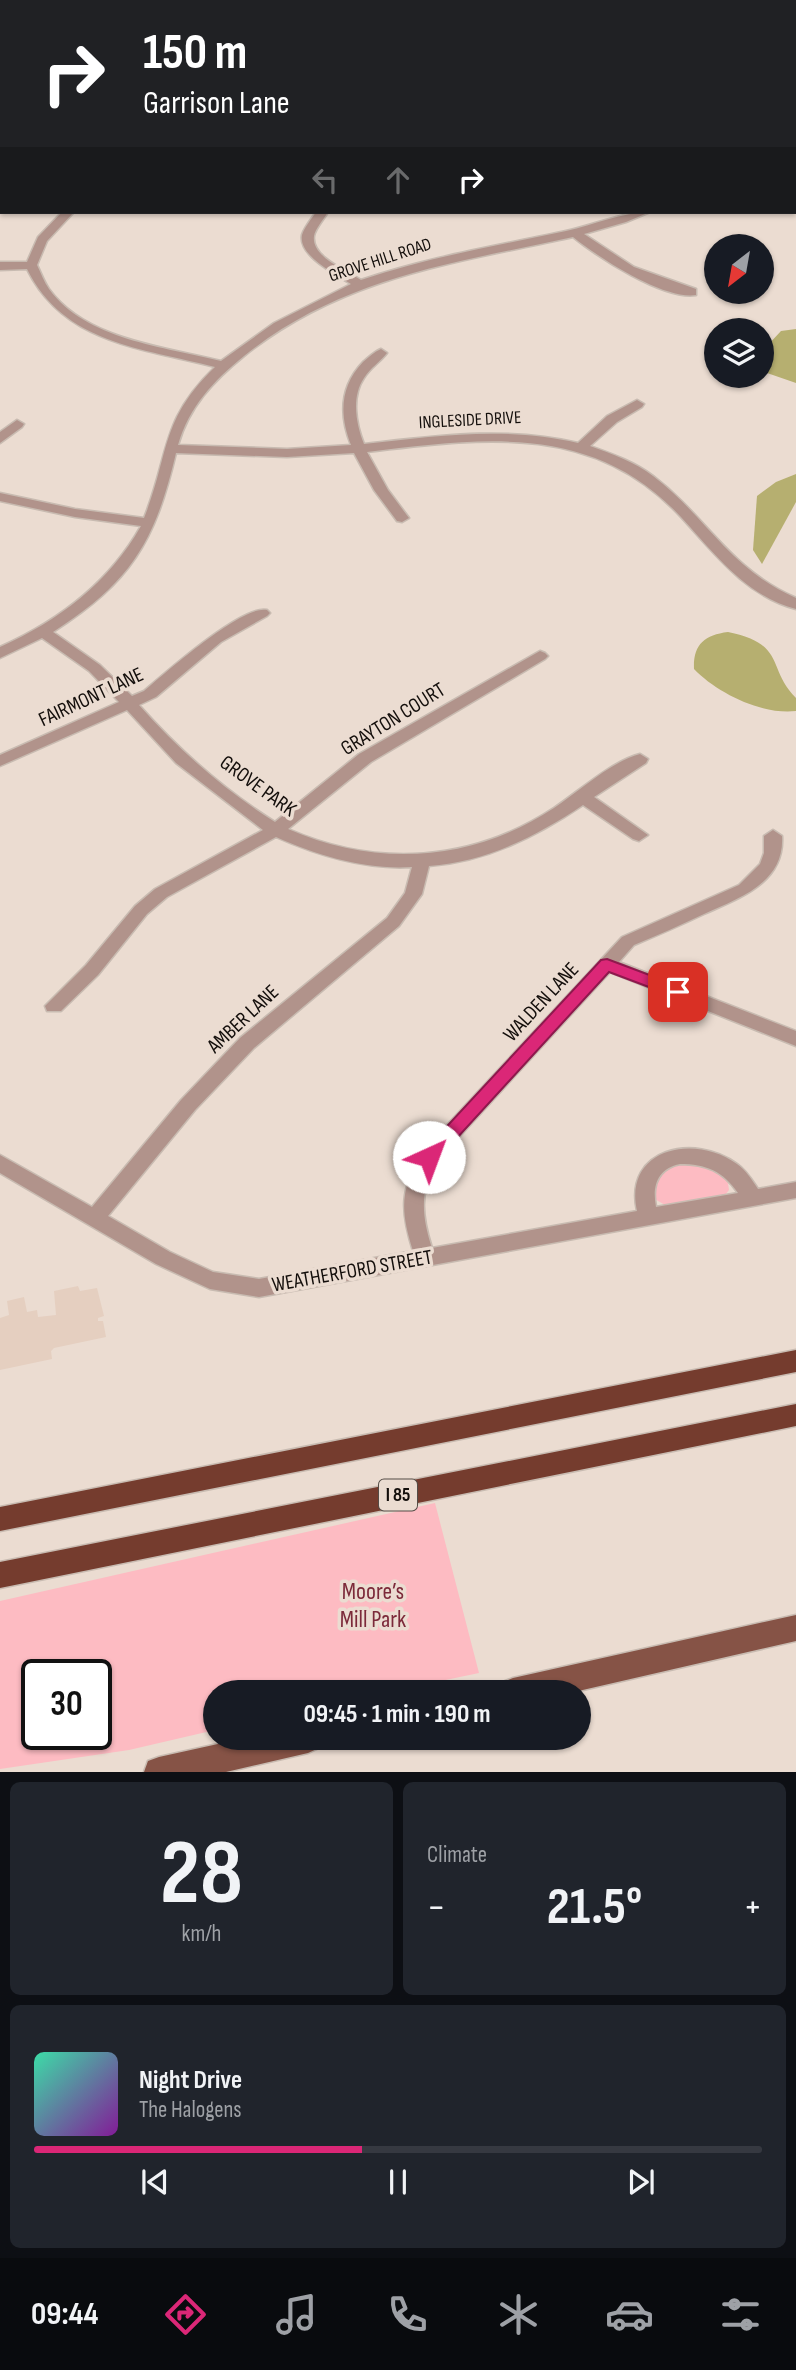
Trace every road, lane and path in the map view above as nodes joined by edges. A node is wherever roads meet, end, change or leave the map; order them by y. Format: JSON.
{"nodes":[{"id":1,"x":66,"y":214,"type":"edge"},
{"id":2,"x":320,"y":214,"type":"edge"},
{"id":3,"x":637,"y":214,"type":"edge"},
{"id":4,"x":575,"y":233,"type":"junction"},
{"id":5,"x":31,"y":265,"type":"junction"},
{"id":6,"x":0,"y":266,"type":"edge"},
{"id":7,"x":359,"y":284,"type":"junction"},
{"id":8,"x":692,"y":292,"type":"dead end"},
{"id":9,"x":381,"y":353,"type":"dead end"},
{"id":10,"x":224,"y":366,"type":"junction"},
{"id":11,"x":637,"y":404,"type":"dead end"},
{"id":12,"x":0,"y":419,"type":"edge"},
{"id":13,"x":0,"y":439,"type":"edge"},
{"id":14,"x":582,"y":446,"type":"junction"},
{"id":15,"x":360,"y":448,"type":"junction"},
{"id":16,"x":172,"y":449,"type":"junction"},
{"id":17,"x":0,"y":497,"type":"edge"},
{"id":18,"x":401,"y":518,"type":"dead end"},
{"id":19,"x":150,"y":523,"type":"junction"},
{"id":20,"x":796,"y":604,"type":"edge"},
{"id":21,"x":262,"y":613,"type":"dead end"},
{"id":22,"x":41,"y":631,"type":"junction"},
{"id":23,"x":0,"y":648,"type":"edge"},
{"id":24,"x":0,"y":653,"type":"edge"},
{"id":25,"x":540,"y":656,"type":"dead end"},
{"id":26,"x":130,"y":705,"type":"junction"},
{"id":27,"x":640,"y":759,"type":"dead end"},
{"id":28,"x":0,"y":761,"type":"edge"},
{"id":29,"x":581,"y":796,"type":"junction"},
{"id":30,"x":276,"y":830,"type":"junction"},
{"id":31,"x":639,"y":835,"type":"dead end"},
{"id":32,"x":773,"y":836,"type":"dead end"},
{"id":33,"x":422,"y":861,"type":"junction"},
{"id":34,"x":607,"y":964,"type":"junction"},
{"id":35,"x":54,"y":1006,"type":"dead end"},
{"id":36,"x":796,"y":1039,"type":"edge"},
{"id":37,"x":0,"y":1163,"type":"edge"},
{"id":38,"x":796,"y":1189,"type":"edge"},
{"id":39,"x":752,"y":1198,"type":"junction"},
{"id":40,"x":649,"y":1216,"type":"junction"},
{"id":41,"x":95,"y":1217,"type":"junction"},
{"id":42,"x":425,"y":1257,"type":"junction"},
{"id":43,"x":796,"y":1361,"type":"edge"},
{"id":44,"x":796,"y":1415,"type":"edge"},
{"id":45,"x":0,"y":1519,"type":"edge"},
{"id":46,"x":0,"y":1575,"type":"edge"},
{"id":47,"x":796,"y":1628,"type":"edge"},
{"id":48,"x":566,"y":1680,"type":"edge"},
{"id":49,"x":255,"y":1750,"type":"edge"},
{"id":50,"x":159,"y":1772,"type":"edge"}],
"edges":[{"from":1,"to":5,"type":"street"},
{"from":2,"to":7,"type":"street"},
{"from":3,"to":4,"type":"street","name":"GROVE HILL ROAD"},
{"from":4,"to":7,"type":"street","name":"GROVE HILL ROAD"},
{"from":4,"to":8,"type":"street"},
{"from":5,"to":6,"type":"street"},
{"from":5,"to":10,"type":"street"},
{"from":7,"to":10,"type":"street","name":"GROVE HILL ROAD"},
{"from":9,"to":15,"type":"street"},
{"from":10,"to":16,"type":"street","name":"GROVE HILL ROAD"},
{"from":11,"to":14,"type":"street"},
{"from":12,"to":13,"type":"street"},
{"from":14,"to":15,"type":"street","name":"INGLESIDE DRIVE"},
{"from":14,"to":20,"type":"street","name":"INGLESIDE DRIVE"},
{"from":15,"to":16,"type":"street","name":"INGLESIDE DRIVE"},
{"from":15,"to":18,"type":"street"},
{"from":16,"to":19,"type":"street","name":"GROVE HILL ROAD"},
{"from":17,"to":19,"type":"street"},
{"from":19,"to":22,"type":"street","name":"GROVE HILL ROAD"},
{"from":21,"to":26,"type":"street","name":"FAIRMONT LANE"},
{"from":22,"to":23,"type":"street","name":"GROVE HILL ROAD"},
{"from":22,"to":24,"type":"street","name":"GROVE HILL ROAD"},
{"from":22,"to":26,"type":"street","name":"GROVE PARK"},
{"from":25,"to":30,"type":"street","name":"GRAYTON COURT"},
{"from":26,"to":28,"type":"street","name":"FAIRMONT LANE"},
{"from":26,"to":30,"type":"street","name":"GROVE PARK"},
{"from":27,"to":29,"type":"street","name":"GROVE PARK"},
{"from":29,"to":31,"type":"street"},
{"from":29,"to":33,"type":"street","name":"GROVE PARK"},
{"from":30,"to":33,"type":"street","name":"GROVE PARK"},
{"from":30,"to":35,"type":"street","name":"GRAYTON COURT"},
{"from":32,"to":34,"type":"street","name":"WALDEN LANE"},
{"from":33,"to":41,"type":"street","name":"AMBER LANE"},
{"from":34,"to":36,"type":"street"},
{"from":34,"to":42,"type":"street","name":"WALDEN LANE"},
{"from":37,"to":41,"type":"street","name":"WEATHERFORD STREET"},
{"from":38,"to":39,"type":"street","name":"WEATHERFORD STREET"},
{"from":39,"to":40,"type":"street","name":"WEATHERFORD STREET"},
{"from":39,"to":40,"type":"street"},
{"from":40,"to":42,"type":"street","name":"WEATHERFORD STREET"},
{"from":41,"to":42,"type":"street","name":"WEATHERFORD STREET"},
{"from":43,"to":45,"type":"highway"},
{"from":44,"to":46,"type":"highway","number":"I 85"},
{"from":47,"to":48,"type":"main road"},
{"from":49,"to":50,"type":"main road"}]}
